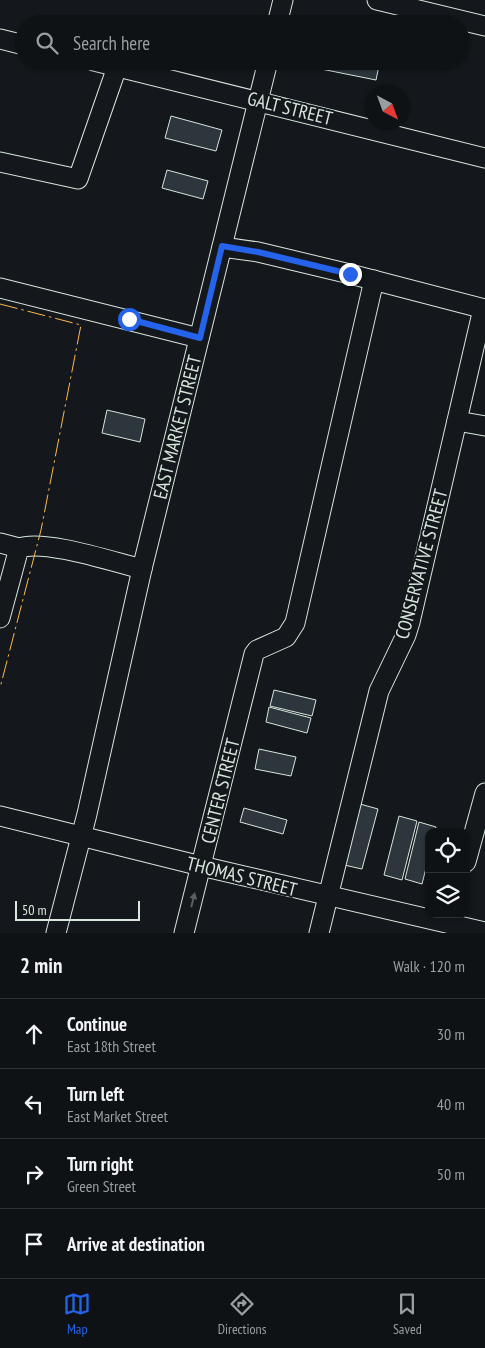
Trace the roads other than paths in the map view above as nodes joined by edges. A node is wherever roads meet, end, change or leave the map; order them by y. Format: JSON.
{"nodes":[{"id":1,"x":283,"y":0,"type":"edge"},
{"id":2,"x":378,"y":0,"type":"edge"},
{"id":3,"x":432,"y":6,"type":"edge"},
{"id":4,"x":279,"y":15,"type":"edge"},
{"id":5,"x":456,"y":15,"type":"edge"},
{"id":6,"x":470,"y":20,"type":"edge"},
{"id":7,"x":485,"y":26,"type":"edge"},
{"id":8,"x":0,"y":39,"type":"edge"},
{"id":9,"x":15,"y":43,"type":"edge"},
{"id":10,"x":116,"y":70,"type":"edge"},
{"id":11,"x":130,"y":70,"type":"edge"},
{"id":12,"x":266,"y":70,"type":"edge"},
{"id":13,"x":258,"y":100,"type":"junction"},
{"id":14,"x":485,"y":158,"type":"edge"},
{"id":15,"x":0,"y":162,"type":"edge"},
{"id":16,"x":222,"y":246,"type":"junction"},
{"id":17,"x":374,"y":280,"type":"junction"},
{"id":18,"x":0,"y":288,"type":"edge"},
{"id":19,"x":484,"y":309,"type":"edge"},
{"id":20,"x":200,"y":338,"type":"junction"},
{"id":21,"x":457,"y":421,"type":"junction"},
{"id":22,"x":485,"y":426,"type":"edge"},
{"id":23,"x":0,"y":543,"type":"edge"},
{"id":24,"x":19,"y":548,"type":"junction"},
{"id":25,"x":142,"y":569,"type":"junction"},
{"id":26,"x":0,"y":618,"type":"edge"},
{"id":27,"x":485,"y":793,"type":"edge"},
{"id":28,"x":0,"y":816,"type":"edge"},
{"id":29,"x":82,"y":836,"type":"junction"},
{"id":30,"x":470,"y":847,"type":"edge"},
{"id":31,"x":201,"y":866,"type":"junction"},
{"id":32,"x":327,"y":896,"type":"junction"},
{"id":33,"x":451,"y":924,"type":"edge"},
{"id":34,"x":485,"y":932,"type":"edge"},
{"id":35,"x":56,"y":933,"type":"edge"},
{"id":36,"x":184,"y":933,"type":"edge"},
{"id":37,"x":319,"y":933,"type":"edge"}],
"edges":[{"from":1,"to":4,"type":"street"},
{"from":2,"to":3,"type":"street"},
{"from":3,"to":5,"type":"street"},
{"from":6,"to":7,"type":"street"},
{"from":8,"to":9,"type":"street"},
{"from":10,"to":15,"type":"street"},
{"from":11,"to":13,"type":"street","name":"GALT STREET"},
{"from":12,"to":13,"type":"street","name":"EAST MARKET STREET"},
{"from":13,"to":14,"type":"street","name":"GALT STREET"},
{"from":13,"to":16,"type":"street","name":"EAST MARKET STREET"},
{"from":16,"to":17,"type":"street"},
{"from":16,"to":20,"type":"street","name":"EAST MARKET STREET"},
{"from":17,"to":19,"type":"street"},
{"from":17,"to":31,"type":"street","name":"CENTER STREET"},
{"from":18,"to":20,"type":"street"},
{"from":19,"to":21,"type":"street","name":"CONSERVATIVE STREET"},
{"from":20,"to":25,"type":"street","name":"EAST MARKET STREET"},
{"from":21,"to":22,"type":"street"},
{"from":21,"to":32,"type":"street","name":"CONSERVATIVE STREET"},
{"from":23,"to":24,"type":"street"},
{"from":24,"to":25,"type":"street"},
{"from":24,"to":26,"type":"street"},
{"from":25,"to":29,"type":"street","name":"EAST MARKET STREET"},
{"from":27,"to":30,"type":"street"},
{"from":28,"to":29,"type":"street","name":"THOMAS STREET"},
{"from":29,"to":31,"type":"street","name":"THOMAS STREET"},
{"from":29,"to":35,"type":"street","name":"EAST MARKET STREET"},
{"from":31,"to":32,"type":"street","name":"THOMAS STREET"},
{"from":36,"to":31,"type":"street","name":"CENTER STREET","one_way":true},
{"from":32,"to":33,"type":"street","name":"THOMAS STREET"},
{"from":32,"to":37,"type":"street","name":"CONSERVATIVE STREET"},
{"from":33,"to":34,"type":"street","name":"THOMAS STREET"}]}
